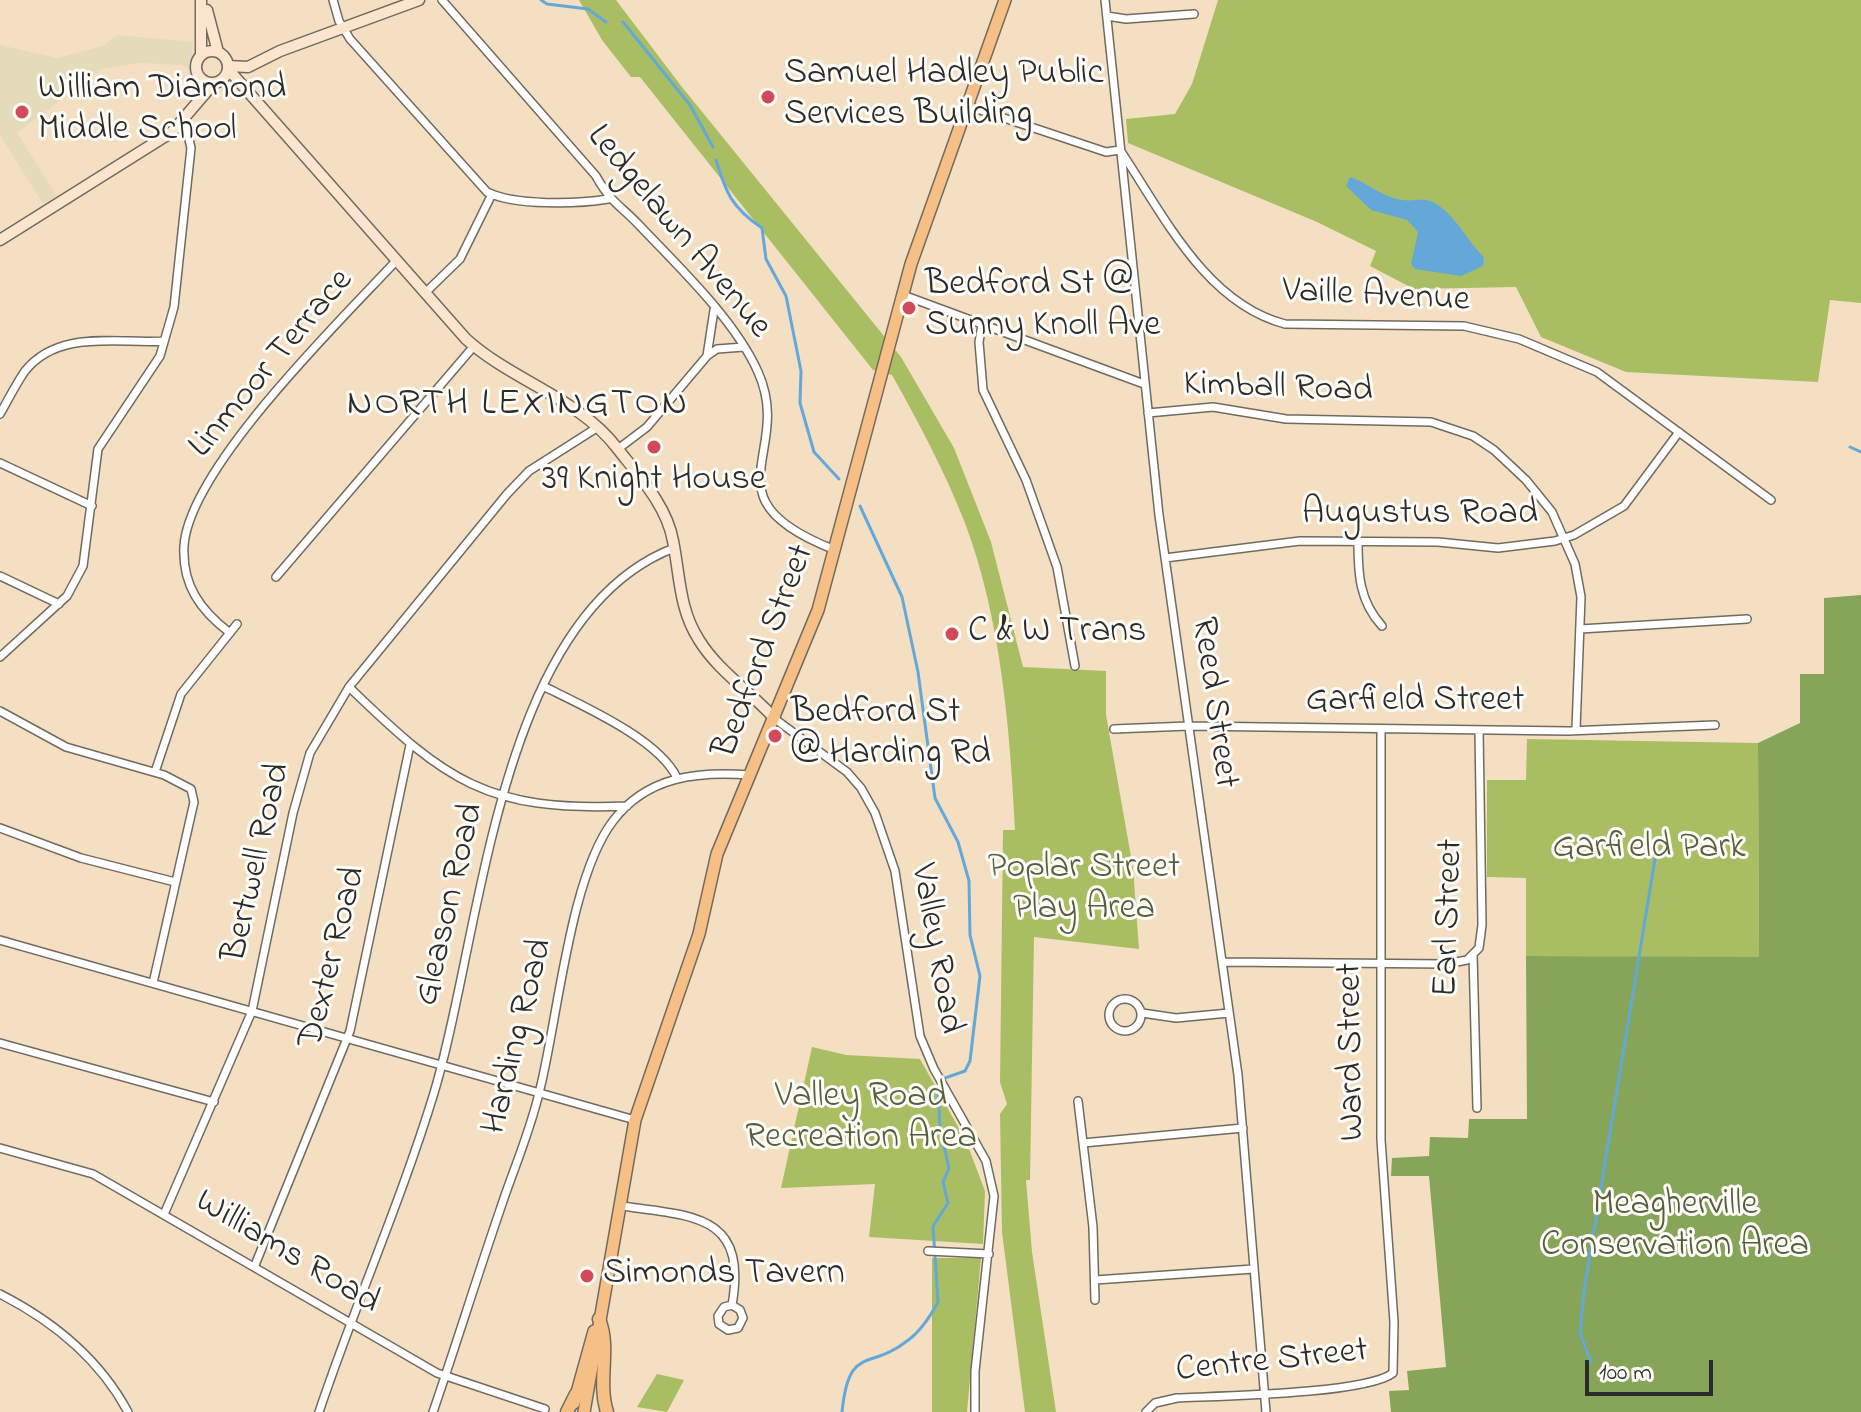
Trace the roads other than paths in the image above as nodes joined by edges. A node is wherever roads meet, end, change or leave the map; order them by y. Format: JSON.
{"nodes":[{"id":1,"x":203,"y":0,"type":"edge"},
{"id":2,"x":333,"y":0,"type":"edge"},
{"id":3,"x":419,"y":0,"type":"edge"},
{"id":4,"x":442,"y":0,"type":"edge"},
{"id":5,"x":1005,"y":0,"type":"edge"},
{"id":6,"x":1105,"y":0,"type":"edge"},
{"id":7,"x":1194,"y":14,"type":"dead end"},
{"id":8,"x":1107,"y":16,"type":"junction"},
{"id":9,"x":342,"y":28,"type":"junction"},
{"id":10,"x":201,"y":54,"type":"junction"},
{"id":11,"x":223,"y":68,"type":"junction"},
{"id":12,"x":199,"y":77,"type":"junction"},
{"id":13,"x":968,"y":106,"type":"junction"},
{"id":14,"x":184,"y":118,"type":"junction"},
{"id":15,"x":1120,"y":150,"type":"junction"},
{"id":16,"x":1143,"y":185,"type":"junction"},
{"id":17,"x":1124,"y":193,"type":"junction"},
{"id":18,"x":492,"y":194,"type":"junction"},
{"id":19,"x":608,"y":199,"type":"junction"},
{"id":20,"x":0,"y":240,"type":"edge"},
{"id":21,"x":396,"y":261,"type":"junction"},
{"id":22,"x":425,"y":293,"type":"junction"},
{"id":23,"x":903,"y":295,"type":"junction"},
{"id":24,"x":714,"y":310,"type":"junction"},
{"id":25,"x":982,"y":325,"type":"junction"},
{"id":26,"x":164,"y":341,"type":"junction"},
{"id":27,"x":474,"y":346,"type":"junction"},
{"id":28,"x":744,"y":347,"type":"junction"},
{"id":29,"x":707,"y":356,"type":"junction"},
{"id":30,"x":1144,"y":384,"type":"junction"},
{"id":31,"x":1148,"y":413,"type":"junction"},
{"id":32,"x":0,"y":414,"type":"edge"},
{"id":33,"x":598,"y":427,"type":"junction"},
{"id":34,"x":1679,"y":432,"type":"junction"},
{"id":35,"x":618,"y":449,"type":"junction"},
{"id":36,"x":0,"y":463,"type":"edge"},
{"id":37,"x":1771,"y":500,"type":"dead end"},
{"id":38,"x":92,"y":506,"type":"junction"},
{"id":39,"x":1565,"y":538,"type":"junction"},
{"id":40,"x":1358,"y":541,"type":"junction"},
{"id":41,"x":674,"y":548,"type":"junction"},
{"id":42,"x":835,"y":550,"type":"junction"},
{"id":43,"x":1165,"y":558,"type":"junction"},
{"id":44,"x":0,"y":576,"type":"edge"},
{"id":45,"x":276,"y":577,"type":"dead end"},
{"id":46,"x":59,"y":604,"type":"junction"},
{"id":47,"x":1747,"y":619,"type":"dead end"},
{"id":48,"x":237,"y":624,"type":"dead end"},
{"id":49,"x":1382,"y":626,"type":"dead end"},
{"id":50,"x":1580,"y":629,"type":"junction"},
{"id":51,"x":230,"y":633,"type":"junction"},
{"id":52,"x":0,"y":657,"type":"edge"},
{"id":53,"x":1075,"y":666,"type":"dead end"},
{"id":54,"x":543,"y":686,"type":"junction"},
{"id":55,"x":349,"y":687,"type":"junction"},
{"id":56,"x":0,"y":711,"type":"edge"},
{"id":57,"x":775,"y":719,"type":"junction"},
{"id":58,"x":1715,"y":725,"type":"dead end"},
{"id":59,"x":1188,"y":726,"type":"junction"},
{"id":60,"x":1114,"y":729,"type":"dead end"},
{"id":61,"x":1381,"y":729,"type":"junction"},
{"id":62,"x":1576,"y":729,"type":"junction"},
{"id":63,"x":1479,"y":730,"type":"junction"},
{"id":64,"x":410,"y":745,"type":"junction"},
{"id":65,"x":155,"y":772,"type":"junction"},
{"id":66,"x":750,"y":775,"type":"junction"},
{"id":67,"x":677,"y":778,"type":"junction"},
{"id":68,"x":504,"y":796,"type":"junction"},
{"id":69,"x":627,"y":806,"type":"junction"},
{"id":70,"x":0,"y":828,"type":"edge"},
{"id":71,"x":175,"y":882,"type":"junction"},
{"id":72,"x":0,"y":940,"type":"edge"},
{"id":73,"x":1473,"y":954,"type":"junction"},
{"id":74,"x":1223,"y":962,"type":"junction"},
{"id":75,"x":1379,"y":964,"type":"junction"},
{"id":76,"x":153,"y":983,"type":"junction"},
{"id":77,"x":252,"y":1011,"type":"junction"},
{"id":78,"x":1142,"y":1013,"type":"junction"},
{"id":79,"x":1229,"y":1013,"type":"junction"},
{"id":80,"x":347,"y":1038,"type":"junction"},
{"id":81,"x":0,"y":1043,"type":"edge"},
{"id":82,"x":441,"y":1065,"type":"junction"},
{"id":83,"x":540,"y":1091,"type":"junction"},
{"id":84,"x":1078,"y":1101,"type":"dead end"},
{"id":85,"x":214,"y":1102,"type":"junction"},
{"id":86,"x":1477,"y":1108,"type":"dead end"},
{"id":87,"x":635,"y":1120,"type":"junction"},
{"id":88,"x":1243,"y":1128,"type":"junction"},
{"id":89,"x":1083,"y":1143,"type":"junction"},
{"id":90,"x":0,"y":1148,"type":"edge"},
{"id":91,"x":622,"y":1206,"type":"junction"},
{"id":92,"x":165,"y":1212,"type":"junction"},
{"id":93,"x":928,"y":1251,"type":"dead end"},
{"id":94,"x":989,"y":1254,"type":"junction"},
{"id":95,"x":255,"y":1265,"type":"junction"},
{"id":96,"x":1253,"y":1269,"type":"junction"},
{"id":97,"x":1095,"y":1280,"type":"junction"},
{"id":98,"x":0,"y":1294,"type":"edge"},
{"id":99,"x":1095,"y":1300,"type":"dead end"},
{"id":100,"x":732,"y":1305,"type":"dead end"},
{"id":101,"x":351,"y":1322,"type":"junction"},
{"id":102,"x":598,"y":1323,"type":"junction"},
{"id":103,"x":1393,"y":1373,"type":"joint"},
{"id":104,"x":445,"y":1377,"type":"junction"},
{"id":105,"x":1263,"y":1392,"type":"junction"},
{"id":106,"x":576,"y":1394,"type":"joint"},
{"id":107,"x":545,"y":1409,"type":"dead end"},
{"id":108,"x":128,"y":1412,"type":"edge"},
{"id":109,"x":319,"y":1412,"type":"edge"},
{"id":110,"x":433,"y":1412,"type":"edge"},
{"id":111,"x":569,"y":1412,"type":"edge"},
{"id":112,"x":584,"y":1412,"type":"edge"},
{"id":113,"x":607,"y":1412,"type":"edge"},
{"id":114,"x":975,"y":1412,"type":"edge"},
{"id":115,"x":1146,"y":1412,"type":"edge"},
{"id":116,"x":1266,"y":1412,"type":"edge"}],
"edges":[{"from":1,"to":10,"type":"street"},
{"from":1,"to":11,"type":"street"},
{"from":2,"to":9,"type":"street"},
{"from":3,"to":9,"type":"street"},
{"from":4,"to":19,"type":"street","name":"Ledgelawn Avenue"},
{"from":5,"to":13,"type":"main road","name":"Bedford Street"},
{"from":6,"to":8,"type":"street","name":"Reed Street"},
{"from":7,"to":8,"type":"street"},
{"from":8,"to":15,"type":"street","name":"Reed Street"},
{"from":9,"to":11,"type":"street"},
{"from":9,"to":18,"type":"street"},
{"from":10,"to":11,"type":"street"},
{"from":10,"to":12,"type":"street"},
{"from":11,"to":12,"type":"street"},
{"from":11,"to":14,"type":"street"},
{"from":11,"to":21,"type":"street"},
{"from":12,"to":14,"type":"street"},
{"from":13,"to":15,"type":"street"},
{"from":13,"to":23,"type":"main road","name":"Bedford Street"},
{"from":14,"to":20,"type":"street"},
{"from":14,"to":26,"type":"street"},
{"from":15,"to":16,"type":"street","name":"Vaille Avenue"},
{"from":15,"to":17,"type":"street","name":"Reed Street"},
{"from":16,"to":17,"type":"street"},
{"from":16,"to":34,"type":"street","name":"Vaille Avenue"},
{"from":17,"to":30,"type":"street","name":"Reed Street"},
{"from":18,"to":19,"type":"street"},
{"from":18,"to":22,"type":"street"},
{"from":19,"to":24,"type":"street","name":"Ledgelawn Avenue"},
{"from":21,"to":22,"type":"street"},
{"from":21,"to":51,"type":"street","name":"Linmoor Terrace"},
{"from":22,"to":27,"type":"street"},
{"from":23,"to":25,"type":"street"},
{"from":23,"to":42,"type":"main road","name":"Bedford Street"},
{"from":24,"to":28,"type":"street","name":"Ledgelawn Avenue"},
{"from":24,"to":29,"type":"street"},
{"from":25,"to":30,"type":"street"},
{"from":25,"to":53,"type":"street"},
{"from":26,"to":32,"type":"street"},
{"from":26,"to":38,"type":"street"},
{"from":27,"to":33,"type":"street"},
{"from":27,"to":45,"type":"street"},
{"from":28,"to":29,"type":"street"},
{"from":28,"to":42,"type":"street","name":"Ledgelawn Avenue"},
{"from":29,"to":35,"type":"street"},
{"from":30,"to":31,"type":"street","name":"Reed Street"},
{"from":31,"to":39,"type":"street","name":"Kimball Road"},
{"from":31,"to":43,"type":"street","name":"Reed Street"},
{"from":33,"to":35,"type":"street"},
{"from":33,"to":55,"type":"street","name":"Bertwell Road"},
{"from":34,"to":37,"type":"street","name":"Vaille Avenue"},
{"from":34,"to":39,"type":"street","name":"Augustus Road"},
{"from":35,"to":41,"type":"street"},
{"from":36,"to":38,"type":"street"},
{"from":38,"to":46,"type":"street"},
{"from":39,"to":40,"type":"street","name":"Augustus Road"},
{"from":39,"to":50,"type":"street","name":"Kimball Road"},
{"from":40,"to":43,"type":"street","name":"Augustus Road"},
{"from":40,"to":49,"type":"street"},
{"from":41,"to":54,"type":"street","name":"Gleason Road"},
{"from":41,"to":57,"type":"street"},
{"from":42,"to":57,"type":"main road","name":"Bedford Street"},
{"from":43,"to":59,"type":"street","name":"Reed Street"},
{"from":44,"to":46,"type":"street"},
{"from":46,"to":52,"type":"street"},
{"from":47,"to":50,"type":"street"},
{"from":48,"to":51,"type":"street"},
{"from":50,"to":62,"type":"street","name":"Kimball Road"},
{"from":51,"to":65,"type":"street"},
{"from":54,"to":67,"type":"street"},
{"from":54,"to":68,"type":"street","name":"Gleason Road"},
{"from":55,"to":64,"type":"street"},
{"from":55,"to":77,"type":"street","name":"Bertwell Road"},
{"from":56,"to":65,"type":"street"},
{"from":57,"to":66,"type":"main road","name":"Bedford Street"},
{"from":57,"to":94,"type":"street","name":"Valley Road"},
{"from":58,"to":62,"type":"street","name":"Garfield Street"},
{"from":59,"to":60,"type":"street","name":"Garfield Street"},
{"from":59,"to":61,"type":"street","name":"Garfield Street"},
{"from":59,"to":74,"type":"street","name":"Reed Street"},
{"from":61,"to":63,"type":"street","name":"Garfield Street"},
{"from":61,"to":75,"type":"street","name":"Ward Street"},
{"from":62,"to":63,"type":"street","name":"Garfield Street"},
{"from":63,"to":73,"type":"street","name":"Earl Street"},
{"from":64,"to":68,"type":"street"},
{"from":64,"to":80,"type":"street","name":"Dexter Road"},
{"from":65,"to":71,"type":"street"},
{"from":66,"to":67,"type":"street","name":"Harding Road"},
{"from":66,"to":87,"type":"main road","name":"Bedford Street"},
{"from":67,"to":69,"type":"street","name":"Harding Road"},
{"from":68,"to":69,"type":"street"},
{"from":68,"to":82,"type":"street","name":"Gleason Road"},
{"from":69,"to":83,"type":"street","name":"Harding Road"},
{"from":70,"to":71,"type":"street"},
{"from":71,"to":76,"type":"street"},
{"from":72,"to":76,"type":"street"},
{"from":73,"to":75,"type":"street"},
{"from":73,"to":86,"type":"street","name":"Earl Street"},
{"from":74,"to":75,"type":"street"},
{"from":74,"to":79,"type":"street","name":"Reed Street"},
{"from":75,"to":103,"type":"street","name":"Ward Street"},
{"from":76,"to":77,"type":"street"},
{"from":77,"to":80,"type":"street"},
{"from":77,"to":85,"type":"street","name":"Bertwell Road"},
{"from":78,"to":78,"type":"street"},
{"from":78,"to":79,"type":"street"},
{"from":79,"to":88,"type":"street","name":"Reed Street"},
{"from":80,"to":82,"type":"street"},
{"from":80,"to":95,"type":"street","name":"Dexter Road"},
{"from":81,"to":85,"type":"street"},
{"from":82,"to":83,"type":"street"},
{"from":82,"to":101,"type":"street","name":"Gleason Road"},
{"from":83,"to":87,"type":"street"},
{"from":83,"to":104,"type":"street","name":"Harding Road"},
{"from":84,"to":89,"type":"street"},
{"from":85,"to":92,"type":"street","name":"Bertwell Road"},
{"from":87,"to":91,"type":"main road","name":"Bedford Street"},
{"from":88,"to":89,"type":"street"},
{"from":88,"to":96,"type":"street","name":"Reed Street"},
{"from":89,"to":97,"type":"street"},
{"from":90,"to":92,"type":"street","name":"Williams Road"},
{"from":91,"to":100,"type":"street"},
{"from":91,"to":102,"type":"main road","name":"Bedford Street"},
{"from":92,"to":95,"type":"street","name":"Williams Road"},
{"from":93,"to":94,"type":"street"},
{"from":94,"to":114,"type":"street","name":"Valley Road"},
{"from":95,"to":101,"type":"street","name":"Williams Road"},
{"from":96,"to":97,"type":"street"},
{"from":96,"to":105,"type":"street","name":"Reed Street"},
{"from":97,"to":99,"type":"street"},
{"from":98,"to":108,"type":"street"},
{"from":101,"to":104,"type":"street","name":"Williams Road"},
{"from":101,"to":109,"type":"street","name":"Gleason Road"},
{"from":102,"to":106,"type":"main road","name":"Bedford Street"},
{"from":102,"to":112,"type":"main road","name":"Bedford Street"},
{"from":102,"to":113,"type":"highway"},
{"from":103,"to":105,"type":"street","name":"Centre Street"},
{"from":104,"to":107,"type":"street","name":"Williams Road"},
{"from":104,"to":110,"type":"street","name":"Harding Road"},
{"from":105,"to":115,"type":"street","name":"Centre Street"},
{"from":105,"to":116,"type":"street","name":"Reed Street"},
{"from":106,"to":111,"type":"highway"}]}
